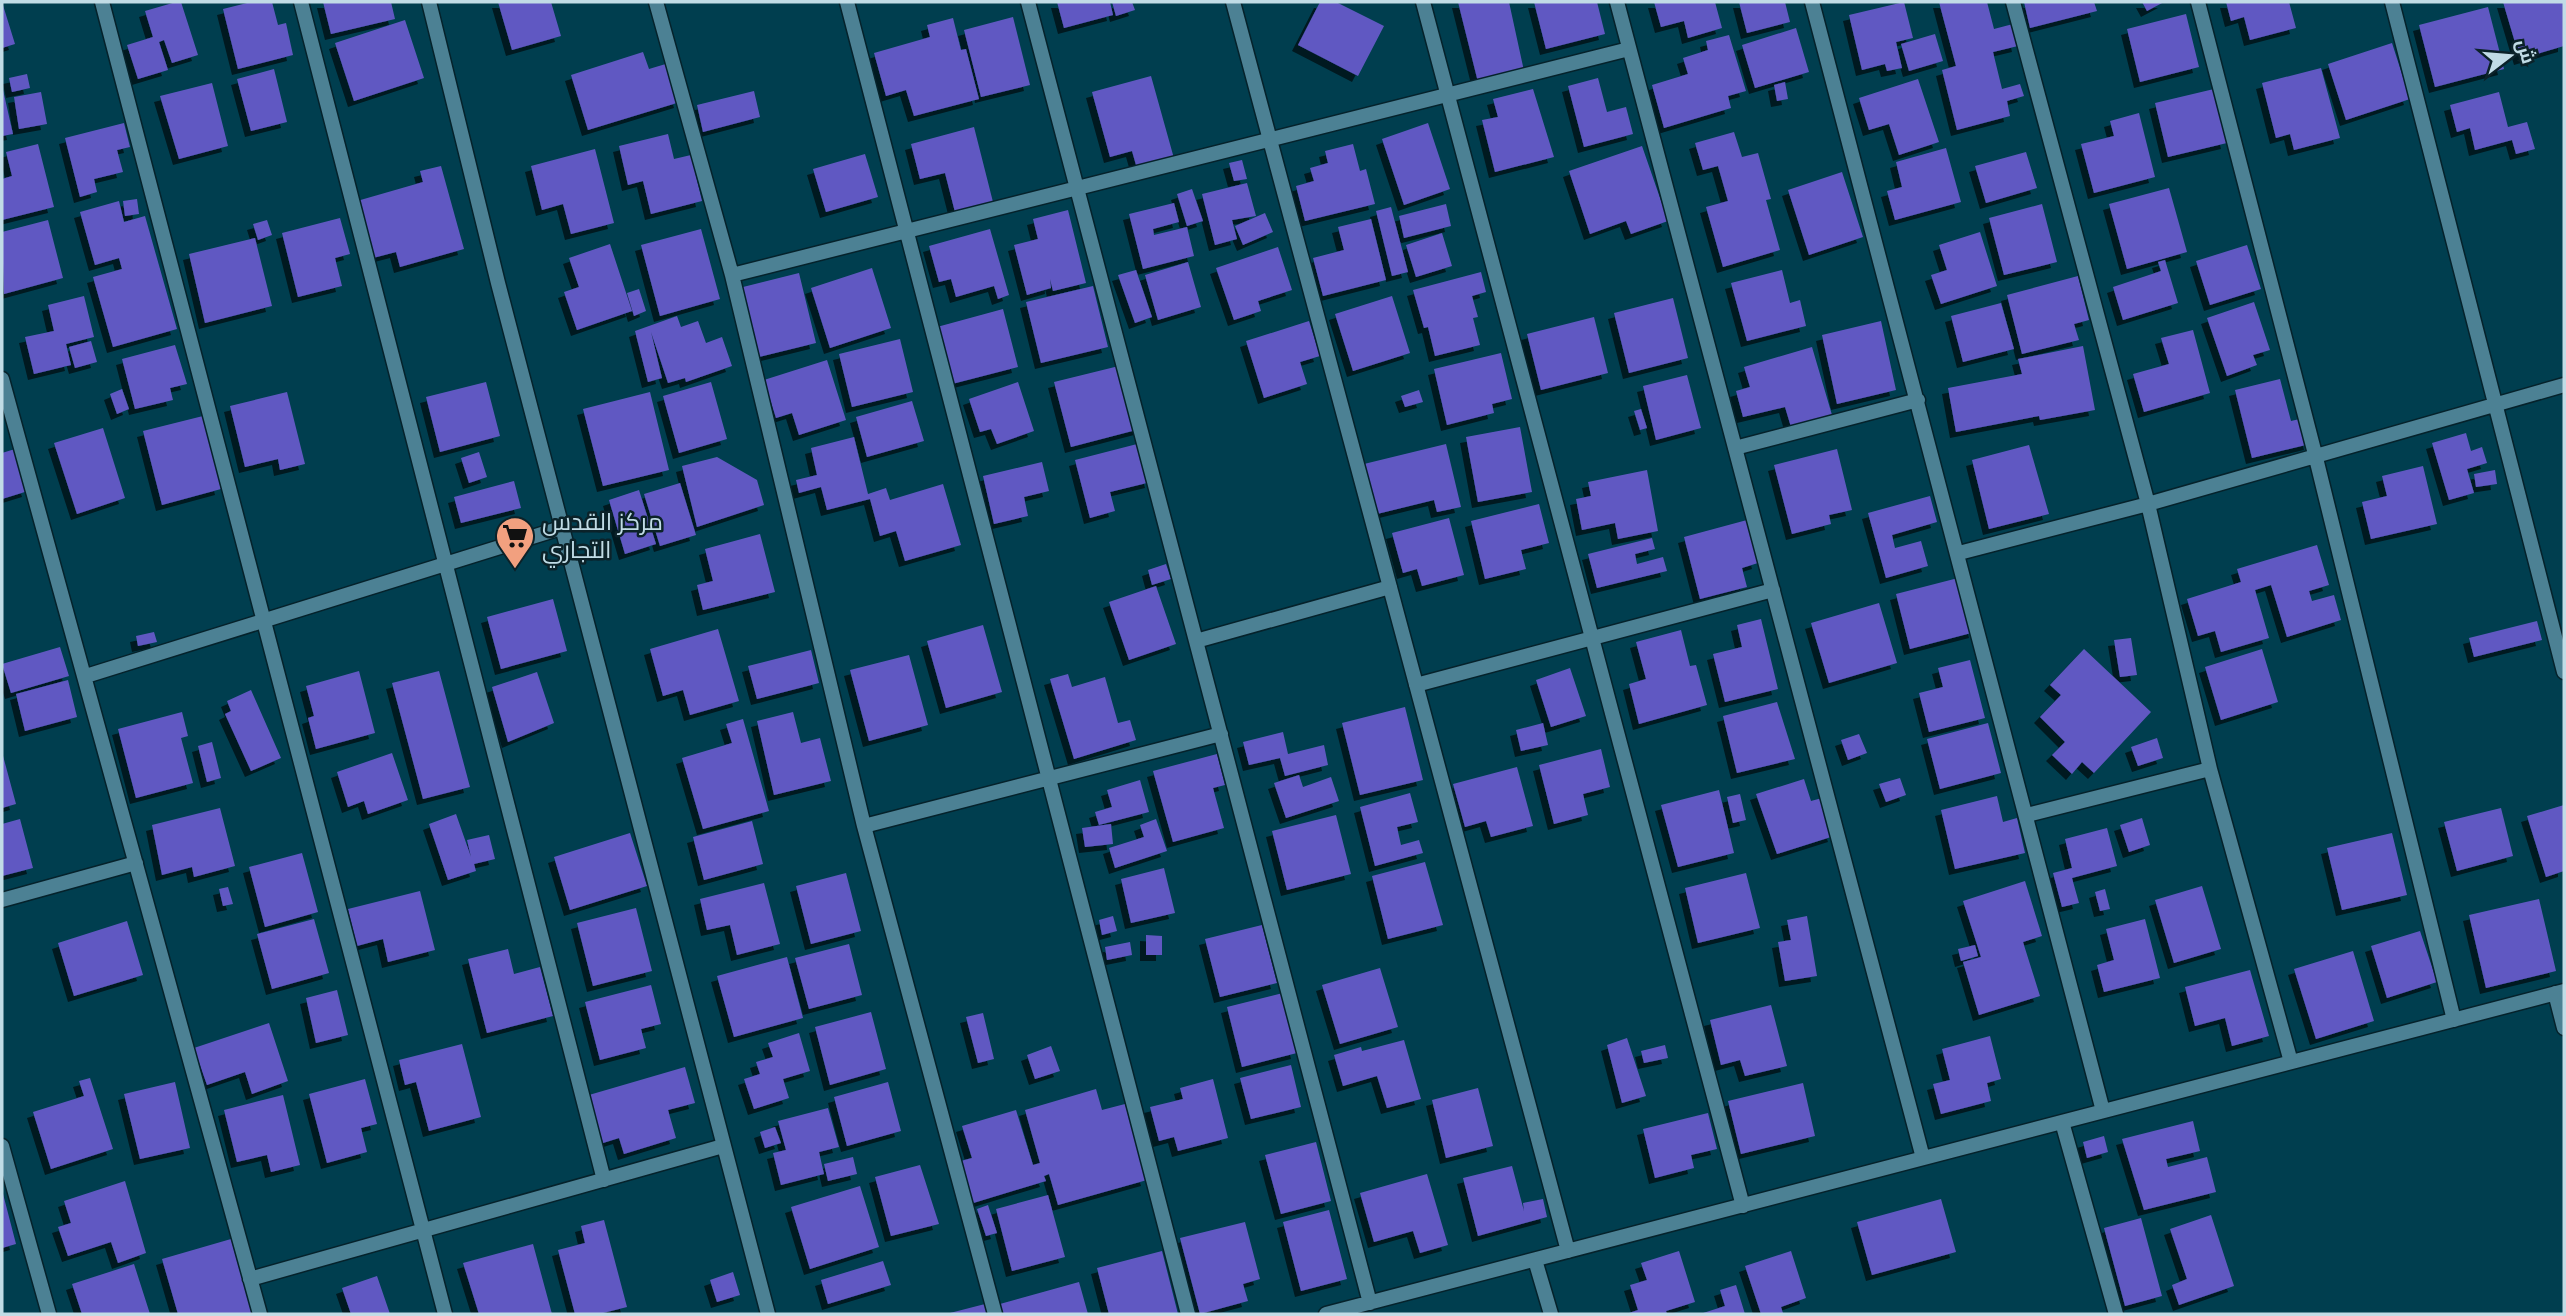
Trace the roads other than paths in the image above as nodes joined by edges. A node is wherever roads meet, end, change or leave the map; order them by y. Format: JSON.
{"nodes":[{"id":1,"x":102,"y":2,"type":"edge"},
{"id":2,"x":301,"y":2,"type":"edge"},
{"id":3,"x":429,"y":2,"type":"edge"},
{"id":4,"x":656,"y":2,"type":"edge"},
{"id":5,"x":846,"y":2,"type":"edge"},
{"id":6,"x":1028,"y":2,"type":"edge"},
{"id":7,"x":1233,"y":2,"type":"edge"},
{"id":8,"x":1423,"y":2,"type":"edge"},
{"id":9,"x":1617,"y":2,"type":"edge"},
{"id":10,"x":1812,"y":2,"type":"edge"},
{"id":11,"x":2013,"y":2,"type":"edge"},
{"id":12,"x":2198,"y":2,"type":"edge"},
{"id":13,"x":2392,"y":2,"type":"edge"},
{"id":14,"x":1629,"y":49,"type":"junction"},
{"id":15,"x":1447,"y":94,"type":"junction"},
{"id":16,"x":1270,"y":139,"type":"junction"},
{"id":17,"x":1077,"y":188,"type":"junction"},
{"id":18,"x":906,"y":231,"type":"junction"},
{"id":19,"x":732,"y":275,"type":"junction"},
{"id":20,"x":2,"y":379,"type":"edge"},
{"id":21,"x":2564,"y":384,"type":"edge"},
{"id":22,"x":4,"y":395,"type":"edge"},
{"id":23,"x":1918,"y":400,"type":"junction"},
{"id":24,"x":2495,"y":404,"type":"junction"},
{"id":25,"x":1735,"y":448,"type":"junction"},
{"id":26,"x":2315,"y":454,"type":"junction"},
{"id":27,"x":2148,"y":504,"type":"junction"},
{"id":28,"x":561,"y":528,"type":"junction"},
{"id":29,"x":1959,"y":552,"type":"junction"},
{"id":30,"x":446,"y":564,"type":"junction"},
{"id":31,"x":1390,"y":587,"type":"junction"},
{"id":32,"x":1773,"y":590,"type":"junction"},
{"id":33,"x":264,"y":620,"type":"junction"},
{"id":34,"x":1592,"y":638,"type":"junction"},
{"id":35,"x":1196,"y":640,"type":"junction"},
{"id":36,"x":2564,"y":672,"type":"edge"},
{"id":37,"x":86,"y":676,"type":"junction"},
{"id":38,"x":1416,"y":685,"type":"junction"},
{"id":39,"x":1221,"y":734,"type":"junction"},
{"id":40,"x":2210,"y":769,"type":"junction"},
{"id":41,"x":1048,"y":776,"type":"junction"},
{"id":42,"x":2027,"y":815,"type":"junction"},
{"id":43,"x":864,"y":826,"type":"junction"},
{"id":44,"x":136,"y":863,"type":"junction"},
{"id":45,"x":2,"y":900,"type":"edge"},
{"id":46,"x":2560,"y":992,"type":"edge"},
{"id":47,"x":2454,"y":1020,"type":"junction"},
{"id":48,"x":2564,"y":1028,"type":"edge"},
{"id":49,"x":2291,"y":1062,"type":"junction"},
{"id":50,"x":2103,"y":1111,"type":"junction"},
{"id":51,"x":2062,"y":1122,"type":"junction"},
{"id":52,"x":2,"y":1146,"type":"edge"},
{"id":53,"x":723,"y":1146,"type":"junction"},
{"id":54,"x":1923,"y":1158,"type":"junction"},
{"id":55,"x":604,"y":1180,"type":"junction"},
{"id":56,"x":1743,"y":1206,"type":"junction"},
{"id":57,"x":423,"y":1230,"type":"junction"},
{"id":58,"x":1568,"y":1251,"type":"junction"},
{"id":59,"x":1535,"y":1259,"type":"junction"},
{"id":60,"x":250,"y":1279,"type":"junction"},
{"id":61,"x":1370,"y":1303,"type":"junction"},
{"id":62,"x":49,"y":1314,"type":"edge"},
{"id":63,"x":260,"y":1314,"type":"edge"},
{"id":64,"x":445,"y":1314,"type":"edge"},
{"id":65,"x":768,"y":1314,"type":"edge"},
{"id":66,"x":995,"y":1314,"type":"edge"},
{"id":67,"x":1188,"y":1314,"type":"edge"},
{"id":68,"x":1326,"y":1314,"type":"edge"},
{"id":69,"x":1551,"y":1314,"type":"edge"},
{"id":70,"x":2116,"y":1314,"type":"edge"}],
"edges":[{"from":1,"to":33,"type":"street"},
{"from":2,"to":30,"type":"street"},
{"from":3,"to":28,"type":"street"},
{"from":4,"to":19,"type":"street"},
{"from":5,"to":18,"type":"street"},
{"from":6,"to":17,"type":"street"},
{"from":7,"to":16,"type":"street"},
{"from":8,"to":15,"type":"street"},
{"from":9,"to":14,"type":"street"},
{"from":10,"to":23,"type":"street"},
{"from":11,"to":27,"type":"street"},
{"from":12,"to":26,"type":"street"},
{"from":13,"to":24,"type":"street"},
{"from":14,"to":15,"type":"street"},
{"from":14,"to":25,"type":"street"},
{"from":15,"to":16,"type":"street"},
{"from":15,"to":34,"type":"street"},
{"from":16,"to":17,"type":"street"},
{"from":16,"to":31,"type":"street"},
{"from":17,"to":18,"type":"street"},
{"from":17,"to":35,"type":"street"},
{"from":18,"to":19,"type":"street"},
{"from":18,"to":41,"type":"street"},
{"from":19,"to":43,"type":"street"},
{"from":20,"to":22,"type":"street"},
{"from":21,"to":24,"type":"street"},
{"from":22,"to":37,"type":"street"},
{"from":23,"to":25,"type":"street"},
{"from":23,"to":29,"type":"street"},
{"from":24,"to":26,"type":"street"},
{"from":24,"to":36,"type":"street"},
{"from":25,"to":32,"type":"street"},
{"from":26,"to":27,"type":"street"},
{"from":26,"to":47,"type":"street"},
{"from":27,"to":29,"type":"street"},
{"from":27,"to":40,"type":"street"},
{"from":28,"to":30,"type":"street"},
{"from":28,"to":53,"type":"street"},
{"from":29,"to":42,"type":"street"},
{"from":30,"to":33,"type":"street"},
{"from":30,"to":55,"type":"street"},
{"from":31,"to":35,"type":"street"},
{"from":31,"to":38,"type":"street"},
{"from":32,"to":34,"type":"street"},
{"from":32,"to":54,"type":"street"},
{"from":33,"to":37,"type":"street"},
{"from":33,"to":57,"type":"street"},
{"from":34,"to":38,"type":"street"},
{"from":34,"to":56,"type":"street"},
{"from":35,"to":39,"type":"street"},
{"from":37,"to":44,"type":"street"},
{"from":38,"to":58,"type":"street"},
{"from":39,"to":41,"type":"street"},
{"from":39,"to":61,"type":"street"},
{"from":40,"to":42,"type":"street"},
{"from":40,"to":49,"type":"street"},
{"from":41,"to":43,"type":"street"},
{"from":41,"to":67,"type":"street"},
{"from":42,"to":50,"type":"street"},
{"from":43,"to":66,"type":"street"},
{"from":44,"to":45,"type":"street"},
{"from":44,"to":60,"type":"street"},
{"from":46,"to":47,"type":"street"},
{"from":46,"to":48,"type":"street"},
{"from":47,"to":49,"type":"street"},
{"from":49,"to":50,"type":"street"},
{"from":50,"to":51,"type":"street"},
{"from":51,"to":54,"type":"street"},
{"from":51,"to":70,"type":"street"},
{"from":52,"to":62,"type":"street"},
{"from":53,"to":55,"type":"street"},
{"from":53,"to":65,"type":"street"},
{"from":54,"to":56,"type":"street"},
{"from":55,"to":57,"type":"street"},
{"from":56,"to":58,"type":"street"},
{"from":57,"to":60,"type":"street"},
{"from":57,"to":64,"type":"street"},
{"from":58,"to":59,"type":"street"},
{"from":59,"to":61,"type":"street"},
{"from":59,"to":69,"type":"street"},
{"from":60,"to":63,"type":"street"},
{"from":61,"to":68,"type":"street"}]}
